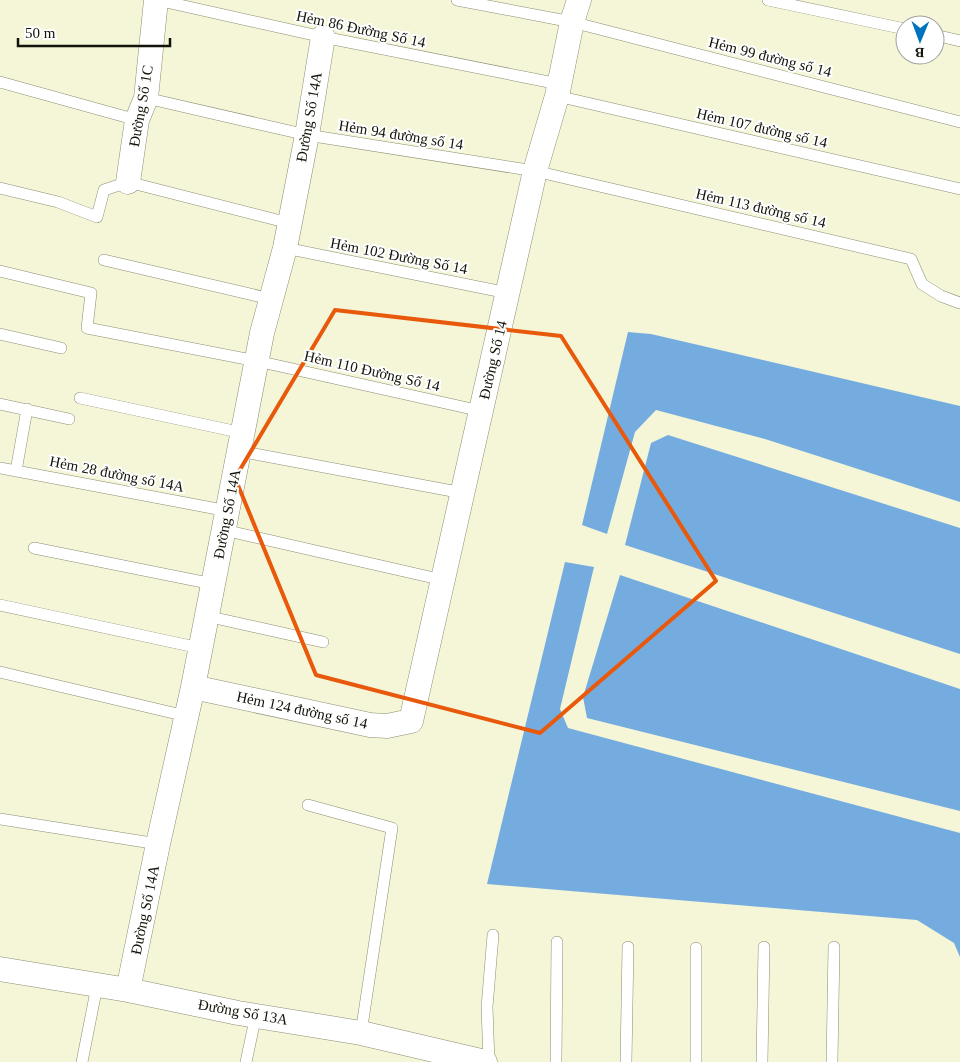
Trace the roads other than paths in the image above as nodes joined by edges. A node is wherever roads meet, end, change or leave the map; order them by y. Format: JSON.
{"nodes":[{"id":1,"x":157,"y":0,"type":"edge"},
{"id":2,"x":457,"y":0,"type":"edge"},
{"id":3,"x":768,"y":0,"type":"edge"},
{"id":4,"x":575,"y":11,"type":"edge"},
{"id":5,"x":895,"y":27,"type":"edge"},
{"id":6,"x":323,"y":37,"type":"junction"},
{"id":7,"x":945,"y":37,"type":"edge"},
{"id":8,"x":960,"y":40,"type":"edge"},
{"id":9,"x":0,"y":82,"type":"edge"},
{"id":10,"x":558,"y":90,"type":"junction"},
{"id":11,"x":146,"y":98,"type":"junction"},
{"id":12,"x":137,"y":120,"type":"junction"},
{"id":13,"x":960,"y":122,"type":"edge"},
{"id":14,"x":307,"y":135,"type":"junction"},
{"id":15,"x":535,"y":171,"type":"junction"},
{"id":16,"x":128,"y":182,"type":"junction"},
{"id":17,"x":0,"y":188,"type":"edge"},
{"id":18,"x":960,"y":189,"type":"edge"},
{"id":19,"x":289,"y":223,"type":"junction"},
{"id":20,"x":285,"y":248,"type":"junction"},
{"id":21,"x":104,"y":260,"type":"dead end"},
{"id":22,"x":0,"y":271,"type":"edge"},
{"id":23,"x":508,"y":293,"type":"junction"},
{"id":24,"x":271,"y":299,"type":"junction"},
{"id":25,"x":960,"y":303,"type":"edge"},
{"id":26,"x":0,"y":334,"type":"edge"},
{"id":27,"x":61,"y":348,"type":"dead end"},
{"id":28,"x":257,"y":361,"type":"junction"},
{"id":29,"x":80,"y":398,"type":"dead end"},
{"id":30,"x":0,"y":404,"type":"edge"},
{"id":31,"x":27,"y":409,"type":"junction"},
{"id":32,"x":481,"y":411,"type":"junction"},
{"id":33,"x":69,"y":419,"type":"dead end"},
{"id":34,"x":241,"y":442,"type":"junction"},
{"id":35,"x":0,"y":468,"type":"edge"},
{"id":36,"x":16,"y":471,"type":"junction"},
{"id":37,"x":462,"y":493,"type":"junction"},
{"id":38,"x":226,"y":521,"type":"junction"},
{"id":39,"x":34,"y":548,"type":"dead end"},
{"id":40,"x":443,"y":580,"type":"junction"},
{"id":41,"x":213,"y":584,"type":"junction"},
{"id":42,"x":0,"y":605,"type":"edge"},
{"id":43,"x":206,"y":616,"type":"junction"},
{"id":44,"x":323,"y":642,"type":"dead end"},
{"id":45,"x":200,"y":648,"type":"junction"},
{"id":46,"x":0,"y":672,"type":"edge"},
{"id":47,"x":193,"y":687,"type":"junction"},
{"id":48,"x":186,"y":716,"type":"junction"},
{"id":49,"x":411,"y":721,"type":"joint"},
{"id":50,"x":308,"y":805,"type":"dead end"},
{"id":51,"x":0,"y":819,"type":"edge"},
{"id":52,"x":158,"y":844,"type":"junction"},
{"id":53,"x":493,"y":935,"type":"dead end"},
{"id":54,"x":557,"y":942,"type":"dead end"},
{"id":55,"x":834,"y":947,"type":"dead end"},
{"id":56,"x":628,"y":948,"type":"dead end"},
{"id":57,"x":696,"y":948,"type":"dead end"},
{"id":58,"x":764,"y":948,"type":"dead end"},
{"id":59,"x":0,"y":969,"type":"edge"},
{"id":60,"x":97,"y":986,"type":"junction"},
{"id":61,"x":128,"y":990,"type":"junction"},
{"id":62,"x":256,"y":1015,"type":"junction"},
{"id":63,"x":361,"y":1033,"type":"junction"},
{"id":64,"x":456,"y":1058,"type":"edge"},
{"id":65,"x":82,"y":1062,"type":"edge"},
{"id":66,"x":246,"y":1062,"type":"edge"},
{"id":67,"x":487,"y":1062,"type":"edge"},
{"id":68,"x":556,"y":1062,"type":"edge"},
{"id":69,"x":626,"y":1062,"type":"edge"},
{"id":70,"x":696,"y":1062,"type":"edge"},
{"id":71,"x":762,"y":1062,"type":"edge"},
{"id":72,"x":832,"y":1062,"type":"edge"}],
"edges":[{"from":1,"to":6,"type":"lane","name":"Hẻm 86 Đường Số 14"},
{"from":1,"to":11,"type":"street","name":"Đường Số 1C"},
{"from":2,"to":4,"type":"lane","name":"Hẻm 99 đường số 14"},
{"from":3,"to":5,"type":"lane"},
{"from":4,"to":10,"type":"street","name":"Đường Số 14"},
{"from":4,"to":13,"type":"lane","name":"Hẻm 99 đường số 14"},
{"from":6,"to":10,"type":"lane","name":"Hẻm 86 Đường Số 14"},
{"from":6,"to":14,"type":"street","name":"Đường Số 14A"},
{"from":7,"to":8,"type":"lane"},
{"from":9,"to":12,"type":"lane"},
{"from":10,"to":15,"type":"street","name":"Đường Số 14"},
{"from":10,"to":18,"type":"lane","name":"Hẻm 107 đường số 14"},
{"from":11,"to":12,"type":"street","name":"Đường Số 1C"},
{"from":11,"to":14,"type":"lane","name":"Hẻm 94 đường số 14"},
{"from":12,"to":16,"type":"street","name":"Đường Số 1C"},
{"from":14,"to":15,"type":"lane","name":"Hẻm 94 đường số 14"},
{"from":14,"to":19,"type":"street","name":"Đường Số 14A"},
{"from":15,"to":23,"type":"street","name":"Đường Số 14"},
{"from":15,"to":25,"type":"lane","name":"Hẻm 113 đường số 14"},
{"from":16,"to":17,"type":"lane"},
{"from":16,"to":19,"type":"lane"},
{"from":19,"to":20,"type":"street","name":"Đường Số 14A"},
{"from":20,"to":23,"type":"lane","name":"Hẻm 102 Đường Số 14"},
{"from":20,"to":24,"type":"street","name":"Đường Số 14A"},
{"from":21,"to":24,"type":"lane"},
{"from":22,"to":28,"type":"lane","name":"Hẻm 110 Đường Số 14"},
{"from":23,"to":32,"type":"street","name":"Đường Số 14"},
{"from":24,"to":28,"type":"street","name":"Đường Số 14A"},
{"from":26,"to":27,"type":"lane"},
{"from":28,"to":32,"type":"lane","name":"Hẻm 110 Đường Số 14"},
{"from":28,"to":34,"type":"street","name":"Đường Số 14A"},
{"from":29,"to":34,"type":"lane"},
{"from":30,"to":31,"type":"lane"},
{"from":31,"to":33,"type":"lane"},
{"from":31,"to":36,"type":"lane"},
{"from":32,"to":37,"type":"street","name":"Đường Số 14"},
{"from":34,"to":37,"type":"lane"},
{"from":34,"to":38,"type":"street","name":"Đường Số 14A"},
{"from":35,"to":36,"type":"lane","name":"Hẻm 28 đường số 14A"},
{"from":36,"to":38,"type":"lane","name":"Hẻm 28 đường số 14A"},
{"from":37,"to":40,"type":"street","name":"Đường Số 14"},
{"from":38,"to":40,"type":"lane","name":"Hẻm 28 đường số 14A"},
{"from":38,"to":41,"type":"street","name":"Đường Số 14A"},
{"from":39,"to":41,"type":"lane"},
{"from":40,"to":49,"type":"street","name":"Đường Số 14"},
{"from":41,"to":43,"type":"street","name":"Đường Số 14A"},
{"from":42,"to":45,"type":"lane"},
{"from":43,"to":44,"type":"lane"},
{"from":43,"to":45,"type":"street","name":"Đường Số 14A"},
{"from":45,"to":47,"type":"street","name":"Đường Số 14A"},
{"from":46,"to":48,"type":"lane"},
{"from":47,"to":48,"type":"street","name":"Đường Số 14A"},
{"from":47,"to":49,"type":"street","name":"Hẻm 124 đường số 14"},
{"from":48,"to":52,"type":"street","name":"Đường Số 14A"},
{"from":50,"to":63,"type":"lane"},
{"from":51,"to":52,"type":"lane"},
{"from":52,"to":61,"type":"street","name":"Đường Số 14A"},
{"from":53,"to":67,"type":"lane"},
{"from":54,"to":68,"type":"lane"},
{"from":55,"to":72,"type":"lane"},
{"from":56,"to":69,"type":"lane"},
{"from":57,"to":70,"type":"lane"},
{"from":58,"to":71,"type":"lane"},
{"from":59,"to":60,"type":"street","name":"Đường Số 13A"},
{"from":60,"to":61,"type":"street","name":"Đường Số 13A"},
{"from":60,"to":65,"type":"lane"},
{"from":61,"to":62,"type":"street","name":"Đường Số 13A"},
{"from":62,"to":63,"type":"street","name":"Đường Số 13A"},
{"from":62,"to":66,"type":"lane"},
{"from":63,"to":64,"type":"street","name":"Đường Số 13A"},
{"from":64,"to":67,"type":"street","name":"Đường Số 13A"}]}
